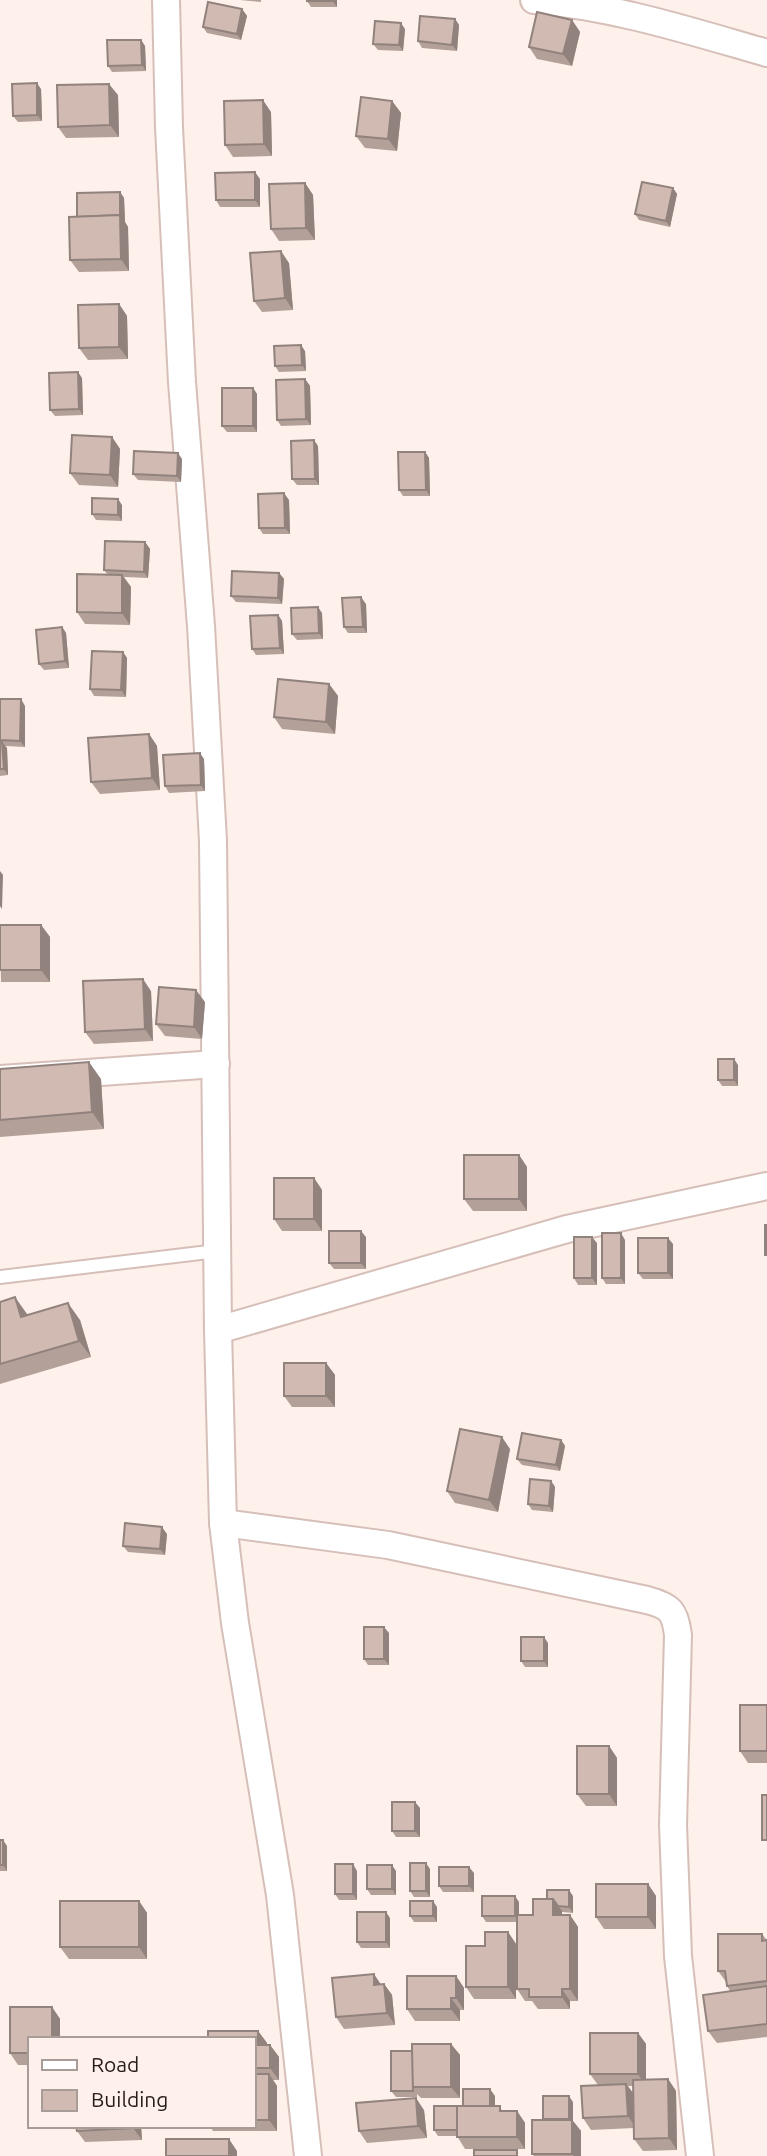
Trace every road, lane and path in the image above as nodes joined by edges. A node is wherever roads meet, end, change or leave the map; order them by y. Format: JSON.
{"nodes":[{"id":1,"x":166,"y":0,"type":"edge"},
{"id":2,"x":534,"y":0,"type":"edge"},
{"id":3,"x":767,"y":53,"type":"edge"},
{"id":4,"x":216,"y":1064,"type":"junction"},
{"id":5,"x":0,"y":1079,"type":"edge"},
{"id":6,"x":767,"y":1186,"type":"edge"},
{"id":7,"x":217,"y":1251,"type":"junction"},
{"id":8,"x":0,"y":1277,"type":"edge"},
{"id":9,"x":218,"y":1330,"type":"junction"},
{"id":10,"x":223,"y":1523,"type":"junction"},
{"id":11,"x":308,"y":2156,"type":"edge"},
{"id":12,"x":699,"y":2156,"type":"edge"}],
"edges":[{"from":1,"to":4,"type":"street"},
{"from":2,"to":3,"type":"street"},
{"from":4,"to":5,"type":"street"},
{"from":4,"to":7,"type":"street"},
{"from":6,"to":9,"type":"street"},
{"from":7,"to":8,"type":"lane"},
{"from":7,"to":9,"type":"street"},
{"from":9,"to":10,"type":"street"},
{"from":10,"to":11,"type":"street"},
{"from":10,"to":12,"type":"street"}]}
